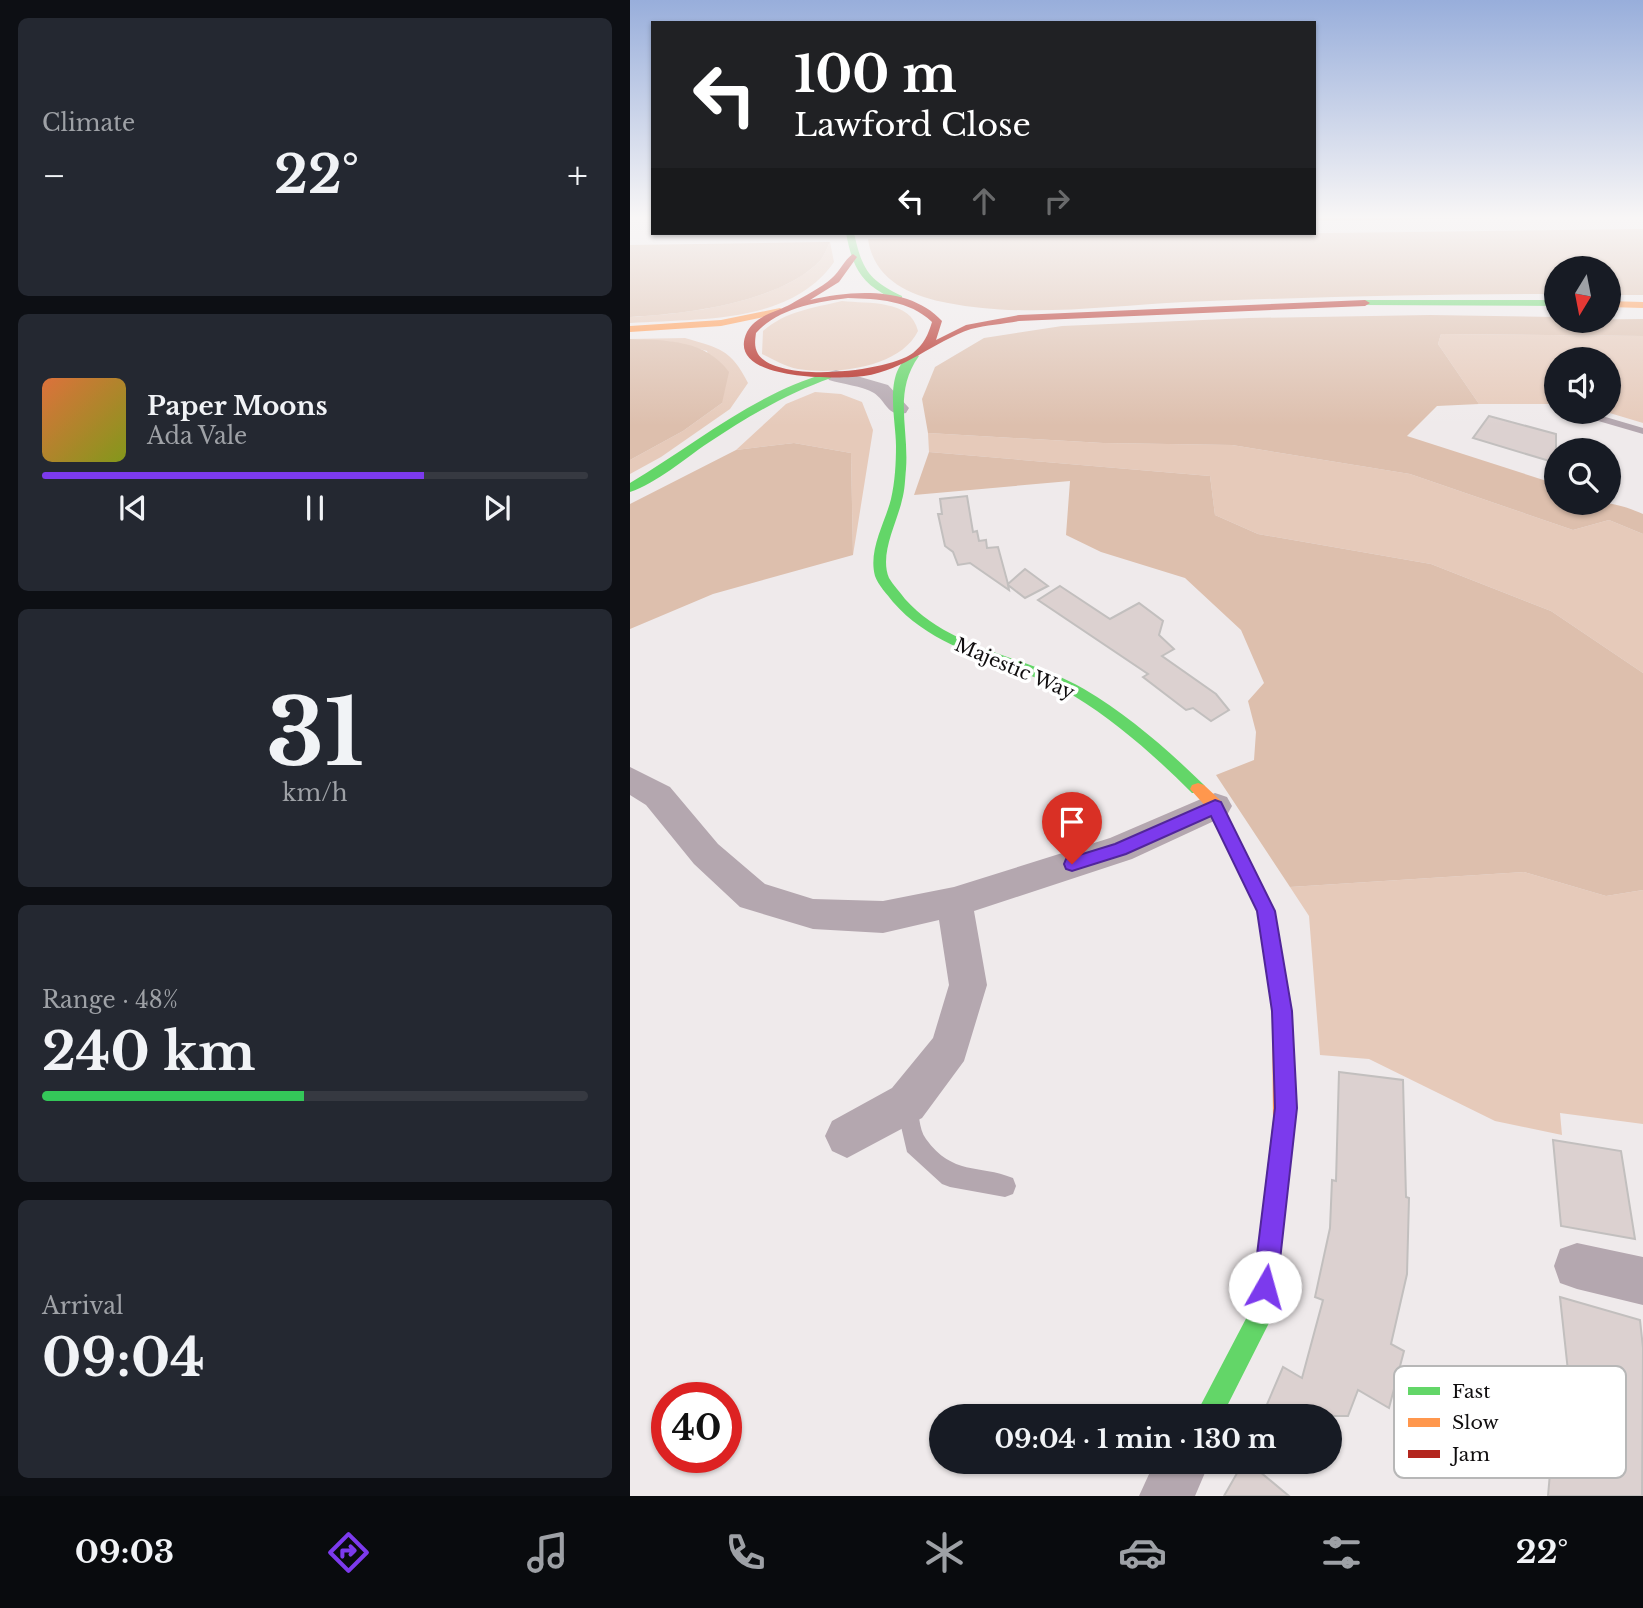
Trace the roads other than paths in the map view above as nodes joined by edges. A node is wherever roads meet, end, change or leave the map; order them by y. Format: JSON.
{"nodes":[{"id":1,"x":825,"y":287,"type":"edge"},
{"id":2,"x":878,"y":287,"type":"edge"},
{"id":3,"x":898,"y":298,"type":"junction"},
{"id":4,"x":1544,"y":303,"type":"edge"},
{"id":5,"x":917,"y":304,"type":"junction"},
{"id":6,"x":1621,"y":304,"type":"edge"},
{"id":7,"x":1643,"y":305,"type":"edge"},
{"id":8,"x":789,"y":308,"type":"junction"},
{"id":9,"x":1013,"y":320,"type":"junction"},
{"id":10,"x":661,"y":328,"type":"junction"},
{"id":11,"x":630,"y":329,"type":"edge"},
{"id":12,"x":919,"y":352,"type":"junction"},
{"id":13,"x":755,"y":356,"type":"junction"},
{"id":14,"x":832,"y":376,"type":"junction"},
{"id":15,"x":750,"y":408,"type":"junction"},
{"id":16,"x":898,"y":408,"type":"junction"},
{"id":17,"x":1619,"y":424,"type":"edge"},
{"id":18,"x":1643,"y":431,"type":"edge"},
{"id":19,"x":630,"y":488,"type":"edge"},
{"id":20,"x":630,"y":779,"type":"edge"},
{"id":21,"x":1215,"y":806,"type":"junction"},
{"id":22,"x":954,"y":902,"type":"junction"},
{"id":23,"x":907,"y":1103,"type":"junction"},
{"id":24,"x":847,"y":1136,"type":"dead end"},
{"id":25,"x":1005,"y":1186,"type":"dead end"},
{"id":26,"x":1577,"y":1266,"type":"dead end"},
{"id":27,"x":1643,"y":1281,"type":"edge"},
{"id":28,"x":1214,"y":1404,"type":"edge"},
{"id":29,"x":1177,"y":1474,"type":"edge"},
{"id":30,"x":1166,"y":1496,"type":"edge"}],
"edges":[{"from":1,"to":8,"type":"main road"},
{"from":2,"to":3,"type":"main road"},
{"from":3,"to":5,"type":"main road"},
{"from":3,"to":8,"type":"main road"},
{"from":4,"to":9,"type":"main road"},
{"from":5,"to":9,"type":"main road"},
{"from":5,"to":12,"type":"main road","name":"Majestic Way"},
{"from":6,"to":7,"type":"main road"},
{"from":8,"to":10,"type":"main road"},
{"from":8,"to":13,"type":"main road"},
{"from":9,"to":12,"type":"main road"},
{"from":10,"to":11,"type":"main road"},
{"from":10,"to":13,"type":"main road"},
{"from":12,"to":14,"type":"main road"},
{"from":12,"to":16,"type":"main road","name":"Majestic Way"},
{"from":13,"to":14,"type":"main road"},
{"from":13,"to":15,"type":"main road"},
{"from":14,"to":15,"type":"main road"},
{"from":14,"to":16,"type":"street"},
{"from":15,"to":19,"type":"main road"},
{"from":16,"to":21,"type":"main road","name":"Majestic Way"},
{"from":17,"to":18,"type":"lane"},
{"from":20,"to":22,"type":"street"},
{"from":21,"to":22,"type":"street"},
{"from":21,"to":28,"type":"main road","name":"Majestic Way"},
{"from":22,"to":23,"type":"street"},
{"from":23,"to":24,"type":"street"},
{"from":23,"to":25,"type":"lane"},
{"from":26,"to":27,"type":"street"},
{"from":29,"to":30,"type":"street"}]}
